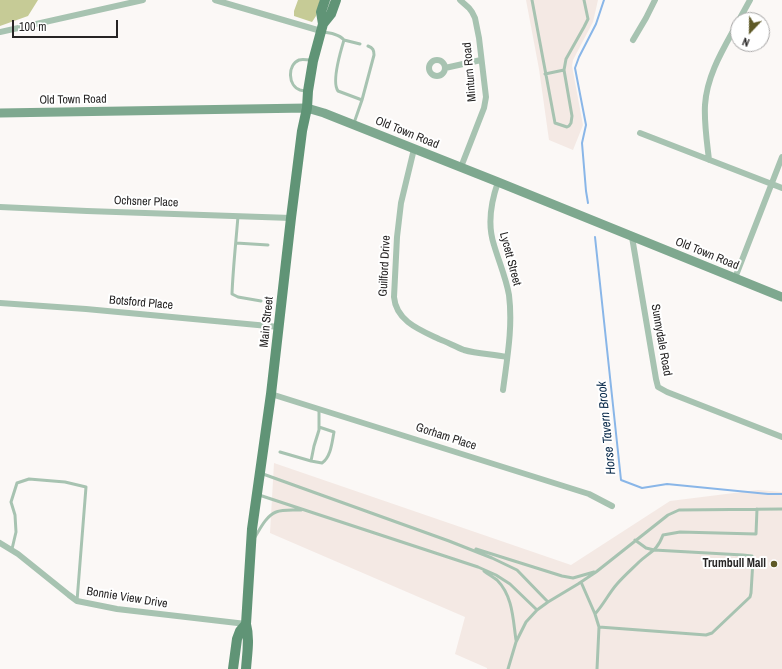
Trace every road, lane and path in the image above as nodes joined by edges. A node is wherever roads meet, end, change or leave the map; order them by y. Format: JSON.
{"nodes":[{"id":1,"x":143,"y":0,"type":"edge"},
{"id":2,"x":215,"y":0,"type":"edge"},
{"id":3,"x":325,"y":0,"type":"edge"},
{"id":4,"x":336,"y":0,"type":"edge"},
{"id":5,"x":460,"y":0,"type":"edge"},
{"id":6,"x":532,"y":0,"type":"edge"},
{"id":7,"x":584,"y":0,"type":"edge"},
{"id":8,"x":655,"y":0,"type":"edge"},
{"id":9,"x":750,"y":0,"type":"edge"},
{"id":10,"x":743,"y":12,"type":"edge"},
{"id":11,"x":322,"y":28,"type":"junction"},
{"id":12,"x":0,"y":32,"type":"edge"},
{"id":13,"x":730,"y":37,"type":"edge"},
{"id":14,"x":344,"y":40,"type":"junction"},
{"id":15,"x":633,"y":40,"type":"dead end"},
{"id":16,"x":360,"y":44,"type":"dead end"},
{"id":17,"x":368,"y":46,"type":"dead end"},
{"id":18,"x":313,"y":60,"type":"junction"},
{"id":19,"x":481,"y":60,"type":"junction"},
{"id":20,"x":445,"y":68,"type":"dead end"},
{"id":21,"x":564,"y":70,"type":"junction"},
{"id":22,"x":545,"y":74,"type":"junction"},
{"id":23,"x":308,"y":91,"type":"junction"},
{"id":24,"x":362,"y":100,"type":"junction"},
{"id":25,"x":307,"y":108,"type":"junction"},
{"id":26,"x":0,"y":113,"type":"edge"},
{"id":27,"x":353,"y":124,"type":"junction"},
{"id":28,"x":640,"y":133,"type":"dead end"},
{"id":29,"x":414,"y":149,"type":"junction"},
{"id":30,"x":782,"y":156,"type":"edge"},
{"id":31,"x":708,"y":160,"type":"junction"},
{"id":32,"x":461,"y":167,"type":"junction"},
{"id":33,"x":498,"y":182,"type":"junction"},
{"id":34,"x":771,"y":184,"type":"junction"},
{"id":35,"x":782,"y":188,"type":"edge"},
{"id":36,"x":0,"y":207,"type":"edge"},
{"id":37,"x":238,"y":216,"type":"junction"},
{"id":38,"x":291,"y":218,"type":"junction"},
{"id":39,"x":632,"y":237,"type":"junction"},
{"id":40,"x":236,"y":242,"type":"junction"},
{"id":41,"x":268,"y":245,"type":"dead end"},
{"id":42,"x":735,"y":278,"type":"junction"},
{"id":43,"x":782,"y":297,"type":"edge"},
{"id":44,"x":261,"y":301,"type":"dead end"},
{"id":45,"x":0,"y":303,"type":"edge"},
{"id":46,"x":279,"y":327,"type":"junction"},
{"id":47,"x":507,"y":357,"type":"junction"},
{"id":48,"x":503,"y":390,"type":"dead end"},
{"id":49,"x":271,"y":394,"type":"junction"},
{"id":50,"x":319,"y":408,"type":"junction"},
{"id":51,"x":319,"y":427,"type":"junction"},
{"id":52,"x":782,"y":437,"type":"edge"},
{"id":53,"x":280,"y":452,"type":"dead end"},
{"id":54,"x":311,"y":461,"type":"junction"},
{"id":55,"x":260,"y":473,"type":"junction"},
{"id":56,"x":257,"y":494,"type":"junction"},
{"id":57,"x":612,"y":506,"type":"dead end"},
{"id":58,"x":757,"y":509,"type":"junction"},
{"id":59,"x":782,"y":509,"type":"edge"},
{"id":60,"x":305,"y":510,"type":"junction"},
{"id":61,"x":635,"y":540,"type":"junction"},
{"id":62,"x":449,"y":541,"type":"junction"},
{"id":63,"x":0,"y":543,"type":"edge"},
{"id":64,"x":251,"y":543,"type":"junction"},
{"id":65,"x":11,"y":550,"type":"junction"},
{"id":66,"x":654,"y":550,"type":"junction"},
{"id":67,"x":478,"y":566,"type":"junction"},
{"id":68,"x":596,"y":572,"type":"junction"},
{"id":69,"x":581,"y":582,"type":"junction"},
{"id":70,"x":77,"y":601,"type":"junction"},
{"id":71,"x":548,"y":602,"type":"junction"},
{"id":72,"x":537,"y":610,"type":"junction"},
{"id":73,"x":595,"y":614,"type":"junction"},
{"id":74,"x":246,"y":624,"type":"junction"},
{"id":75,"x":600,"y":627,"type":"junction"},
{"id":76,"x":516,"y":642,"type":"junction"},
{"id":77,"x":233,"y":669,"type":"edge"},
{"id":78,"x":246,"y":669,"type":"edge"},
{"id":79,"x":508,"y":669,"type":"edge"},
{"id":80,"x":597,"y":669,"type":"edge"}],
"edges":[{"from":1,"to":12,"type":"street"},
{"from":2,"to":11,"type":"street"},
{"from":3,"to":11,"type":"main road","name":"Main Street"},
{"from":4,"to":11,"type":"main road","name":"Main Street"},
{"from":5,"to":19,"type":"street","name":"Minturn Road"},
{"from":6,"to":22,"type":"lane"},
{"from":7,"to":21,"type":"lane"},
{"from":8,"to":15,"type":"street"},
{"from":9,"to":10,"type":"street"},
{"from":11,"to":14,"type":"lane"},
{"from":11,"to":18,"type":"main road","name":"Main Street"},
{"from":13,"to":31,"type":"street"},
{"from":14,"to":16,"type":"lane"},
{"from":14,"to":24,"type":"lane"},
{"from":17,"to":24,"type":"lane"},
{"from":18,"to":23,"type":"main road","name":"Main Street"},
{"from":18,"to":23,"type":"lane"},
{"from":19,"to":20,"type":"street"},
{"from":19,"to":32,"type":"street","name":"Minturn Road"},
{"from":21,"to":22,"type":"lane"},
{"from":21,"to":22,"type":"lane"},
{"from":23,"to":25,"type":"main road","name":"Main Street"},
{"from":24,"to":27,"type":"lane"},
{"from":25,"to":26,"type":"main road","name":"Old Town Road"},
{"from":25,"to":27,"type":"main road","name":"Old Town Road"},
{"from":25,"to":38,"type":"main road","name":"Main Street"},
{"from":27,"to":29,"type":"main road","name":"Old Town Road"},
{"from":28,"to":31,"type":"street"},
{"from":29,"to":32,"type":"main road","name":"Old Town Road"},
{"from":29,"to":47,"type":"street","name":"Guilford Drive"},
{"from":30,"to":34,"type":"street"},
{"from":31,"to":34,"type":"street"},
{"from":32,"to":33,"type":"main road","name":"Old Town Road"},
{"from":33,"to":39,"type":"main road","name":"Old Town Road"},
{"from":33,"to":47,"type":"street","name":"Lycett Street"},
{"from":34,"to":35,"type":"street"},
{"from":34,"to":42,"type":"street"},
{"from":36,"to":37,"type":"street","name":"Ochsner Place"},
{"from":37,"to":38,"type":"street","name":"Ochsner Place"},
{"from":37,"to":40,"type":"lane"},
{"from":38,"to":46,"type":"main road","name":"Main Street"},
{"from":39,"to":42,"type":"main road","name":"Old Town Road"},
{"from":39,"to":52,"type":"street","name":"Sunnydale Road"},
{"from":40,"to":41,"type":"lane"},
{"from":40,"to":44,"type":"lane"},
{"from":42,"to":43,"type":"main road","name":"Old Town Road"},
{"from":45,"to":46,"type":"street","name":"Botsford Place"},
{"from":46,"to":49,"type":"main road","name":"Main Street"},
{"from":47,"to":48,"type":"street","name":"Lycett Street"},
{"from":49,"to":50,"type":"street","name":"Gorham Place"},
{"from":49,"to":55,"type":"main road","name":"Main Street"},
{"from":50,"to":51,"type":"lane"},
{"from":50,"to":57,"type":"street","name":"Gorham Place"},
{"from":51,"to":54,"type":"lane"},
{"from":51,"to":54,"type":"lane"},
{"from":53,"to":54,"type":"lane"},
{"from":55,"to":56,"type":"main road","name":"Main Street"},
{"from":55,"to":62,"type":"lane"},
{"from":56,"to":60,"type":"lane"},
{"from":56,"to":64,"type":"main road","name":"Main Street"},
{"from":58,"to":59,"type":"lane"},
{"from":58,"to":61,"type":"lane"},
{"from":58,"to":66,"type":"lane"},
{"from":60,"to":64,"type":"lane"},
{"from":60,"to":67,"type":"lane"},
{"from":61,"to":66,"type":"lane"},
{"from":61,"to":68,"type":"lane"},
{"from":62,"to":68,"type":"lane"},
{"from":62,"to":71,"type":"lane"},
{"from":63,"to":65,"type":"street","name":"Bonnie View Drive"},
{"from":64,"to":74,"type":"main road","name":"Main Street"},
{"from":65,"to":70,"type":"street","name":"Bonnie View Drive"},
{"from":65,"to":70,"type":"lane"},
{"from":66,"to":73,"type":"lane"},
{"from":66,"to":75,"type":"lane"},
{"from":67,"to":72,"type":"lane"},
{"from":67,"to":76,"type":"lane"},
{"from":68,"to":69,"type":"lane"},
{"from":69,"to":71,"type":"lane"},
{"from":69,"to":73,"type":"lane"},
{"from":70,"to":74,"type":"street","name":"Bonnie View Drive"},
{"from":71,"to":72,"type":"lane"},
{"from":72,"to":76,"type":"lane"},
{"from":73,"to":75,"type":"lane"},
{"from":74,"to":77,"type":"main road","name":"Main Street"},
{"from":74,"to":78,"type":"main road","name":"Main Street"},
{"from":75,"to":80,"type":"lane"},
{"from":76,"to":79,"type":"lane"}]}
